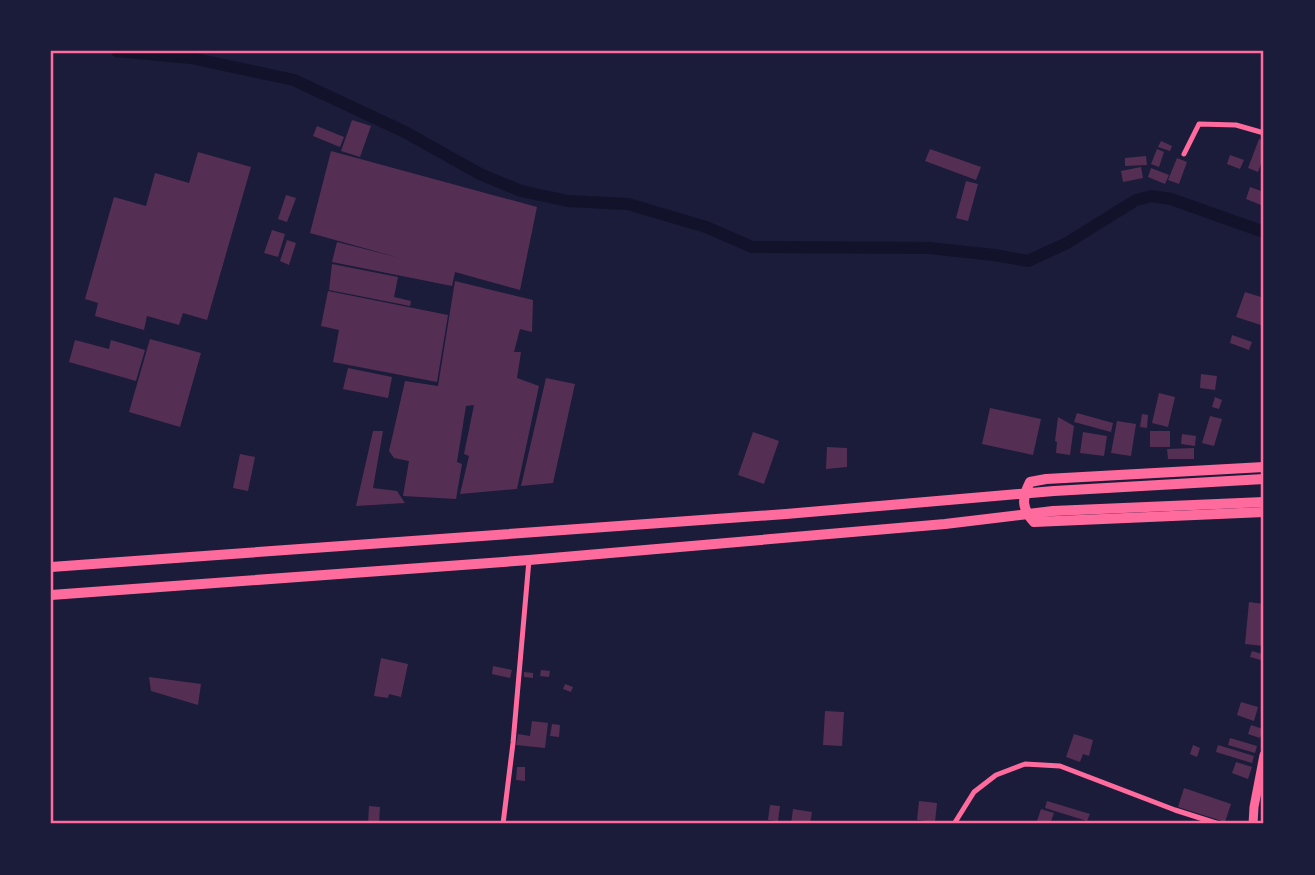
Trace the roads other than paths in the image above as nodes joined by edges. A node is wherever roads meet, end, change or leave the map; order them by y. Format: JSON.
{"nodes":[{"id":1,"x":1264,"y":133,"type":"edge"},
{"id":2,"x":1184,"y":154,"type":"dead end"},
{"id":3,"x":1264,"y":467,"type":"edge"},
{"id":4,"x":1264,"y":479,"type":"edge"},
{"id":5,"x":1024,"y":493,"type":"junction"},
{"id":6,"x":1264,"y":502,"type":"edge"},
{"id":7,"x":1264,"y":512,"type":"edge"},
{"id":8,"x":1027,"y":514,"type":"junction"},
{"id":9,"x":529,"y":560,"type":"junction"},
{"id":10,"x":51,"y":567,"type":"edge"},
{"id":11,"x":51,"y":595,"type":"edge"},
{"id":12,"x":1264,"y":755,"type":"edge"},
{"id":13,"x":503,"y":824,"type":"edge"},
{"id":14,"x":954,"y":824,"type":"edge"},
{"id":15,"x":1219,"y":824,"type":"edge"},
{"id":16,"x":1253,"y":824,"type":"edge"}],
"edges":[{"from":1,"to":2,"type":"street"},
{"from":3,"to":5,"type":"highway"},
{"from":4,"to":5,"type":"highway"},
{"from":5,"to":8,"type":"highway"},
{"from":5,"to":10,"type":"highway"},
{"from":6,"to":8,"type":"highway"},
{"from":7,"to":8,"type":"highway"},
{"from":8,"to":9,"type":"highway"},
{"from":9,"to":11,"type":"highway"},
{"from":9,"to":13,"type":"street"},
{"from":12,"to":16,"type":"main road"},
{"from":14,"to":15,"type":"street"}]}
